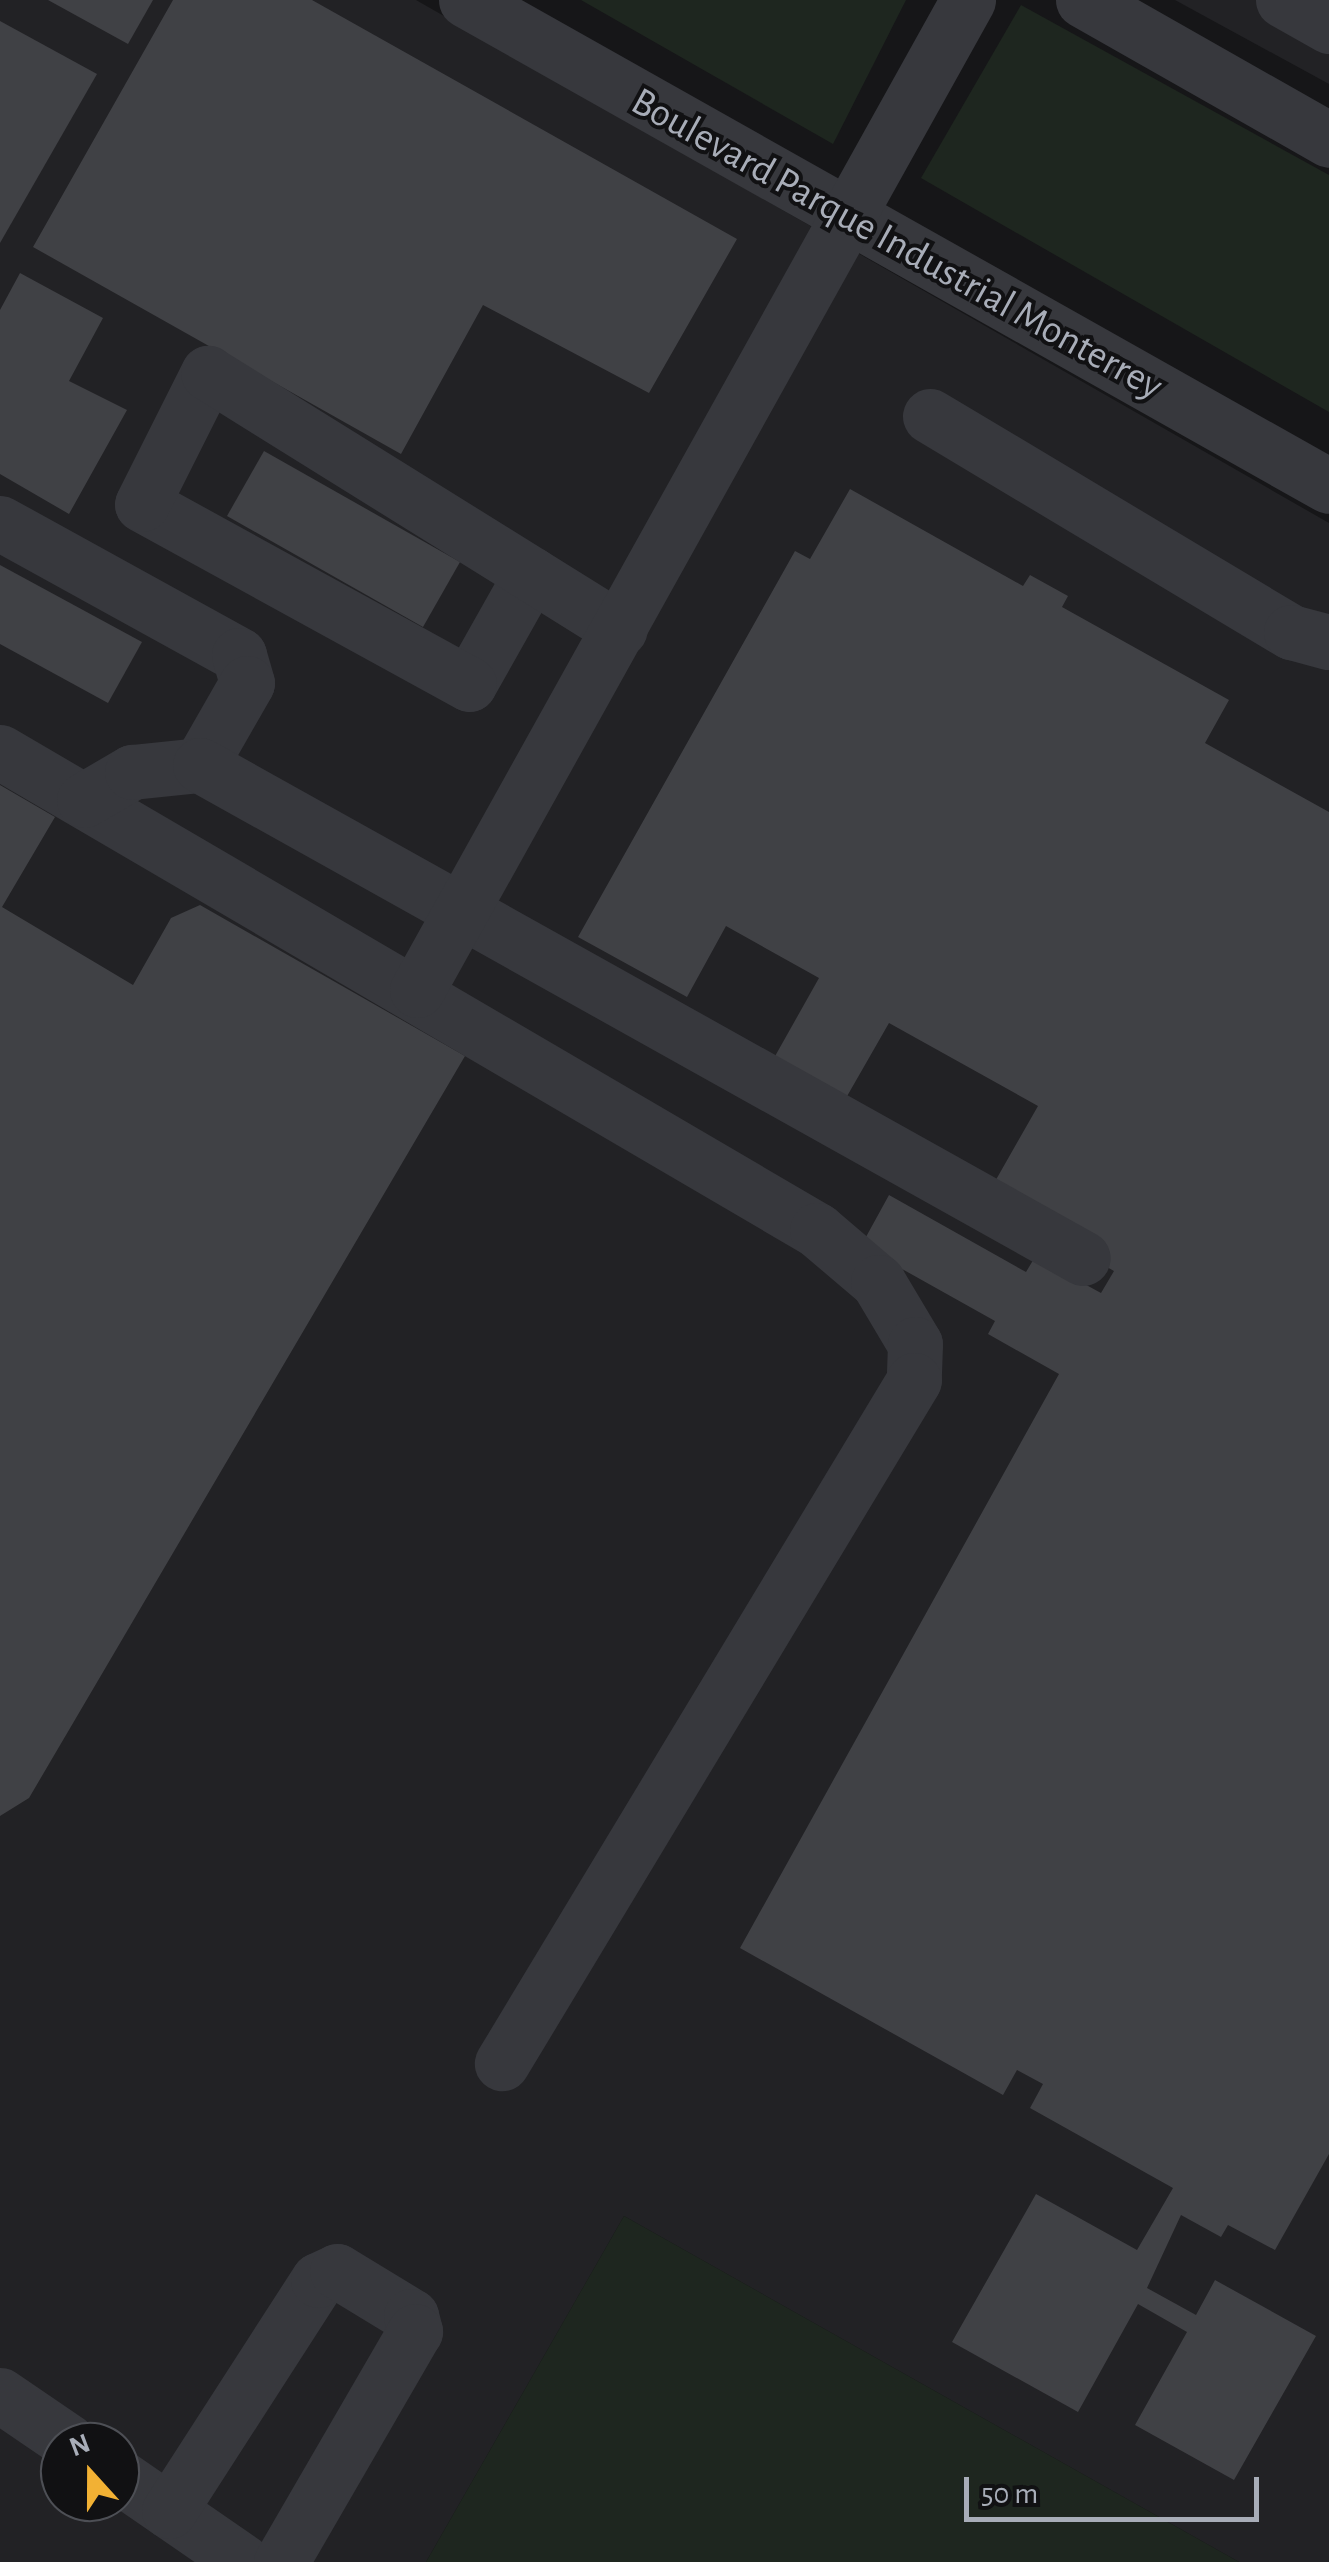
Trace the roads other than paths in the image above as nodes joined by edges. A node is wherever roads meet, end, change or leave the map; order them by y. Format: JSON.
{"nodes":[{"id":1,"x":466,"y":0,"type":"edge"},
{"id":2,"x":968,"y":0,"type":"edge"},
{"id":3,"x":1283,"y":0,"type":"edge"},
{"id":4,"x":1091,"y":2,"type":"edge"},
{"id":5,"x":1329,"y":26,"type":"edge"},
{"id":6,"x":1329,"y":140,"type":"edge"},
{"id":7,"x":851,"y":218,"type":"junction"},
{"id":8,"x":930,"y":416,"type":"dead end"},
{"id":9,"x":1329,"y":486,"type":"edge"},
{"id":10,"x":0,"y":523,"type":"edge"},
{"id":11,"x":531,"y":574,"type":"junction"},
{"id":12,"x":620,"y":630,"type":"junction"},
{"id":13,"x":1329,"y":642,"type":"edge"},
{"id":14,"x":0,"y":752,"type":"edge"},
{"id":15,"x":200,"y":766,"type":"junction"},
{"id":16,"x":84,"y":800,"type":"junction"},
{"id":17,"x":463,"y":908,"type":"junction"},
{"id":18,"x":417,"y":990,"type":"junction"},
{"id":19,"x":1083,"y":1258,"type":"dead end"},
{"id":20,"x":502,"y":2063,"type":"dead end"},
{"id":21,"x":0,"y":2395,"type":"edge"},
{"id":22,"x":40,"y":2422,"type":"edge"},
{"id":23,"x":140,"y":2491,"type":"edge"},
{"id":24,"x":169,"y":2511,"type":"junction"},
{"id":25,"x":243,"y":2562,"type":"edge"},
{"id":26,"x":282,"y":2562,"type":"edge"}],
"edges":[{"from":1,"to":7,"type":"street","name":"Boulevard Parque Industrial Monterrey"},
{"from":2,"to":7,"type":"street"},
{"from":3,"to":5,"type":"street"},
{"from":4,"to":6,"type":"street"},
{"from":7,"to":9,"type":"street","name":"Boulevard Parque Industrial Monterrey"},
{"from":7,"to":12,"type":"street"},
{"from":8,"to":13,"type":"street"},
{"from":10,"to":15,"type":"street"},
{"from":11,"to":11,"type":"street"},
{"from":11,"to":12,"type":"street"},
{"from":12,"to":17,"type":"street"},
{"from":14,"to":16,"type":"street"},
{"from":15,"to":16,"type":"street"},
{"from":15,"to":17,"type":"street"},
{"from":16,"to":18,"type":"street"},
{"from":17,"to":18,"type":"street"},
{"from":17,"to":19,"type":"street"},
{"from":18,"to":20,"type":"street"},
{"from":21,"to":22,"type":"street"},
{"from":23,"to":24,"type":"street"},
{"from":24,"to":25,"type":"street"},
{"from":24,"to":26,"type":"street"}]}
